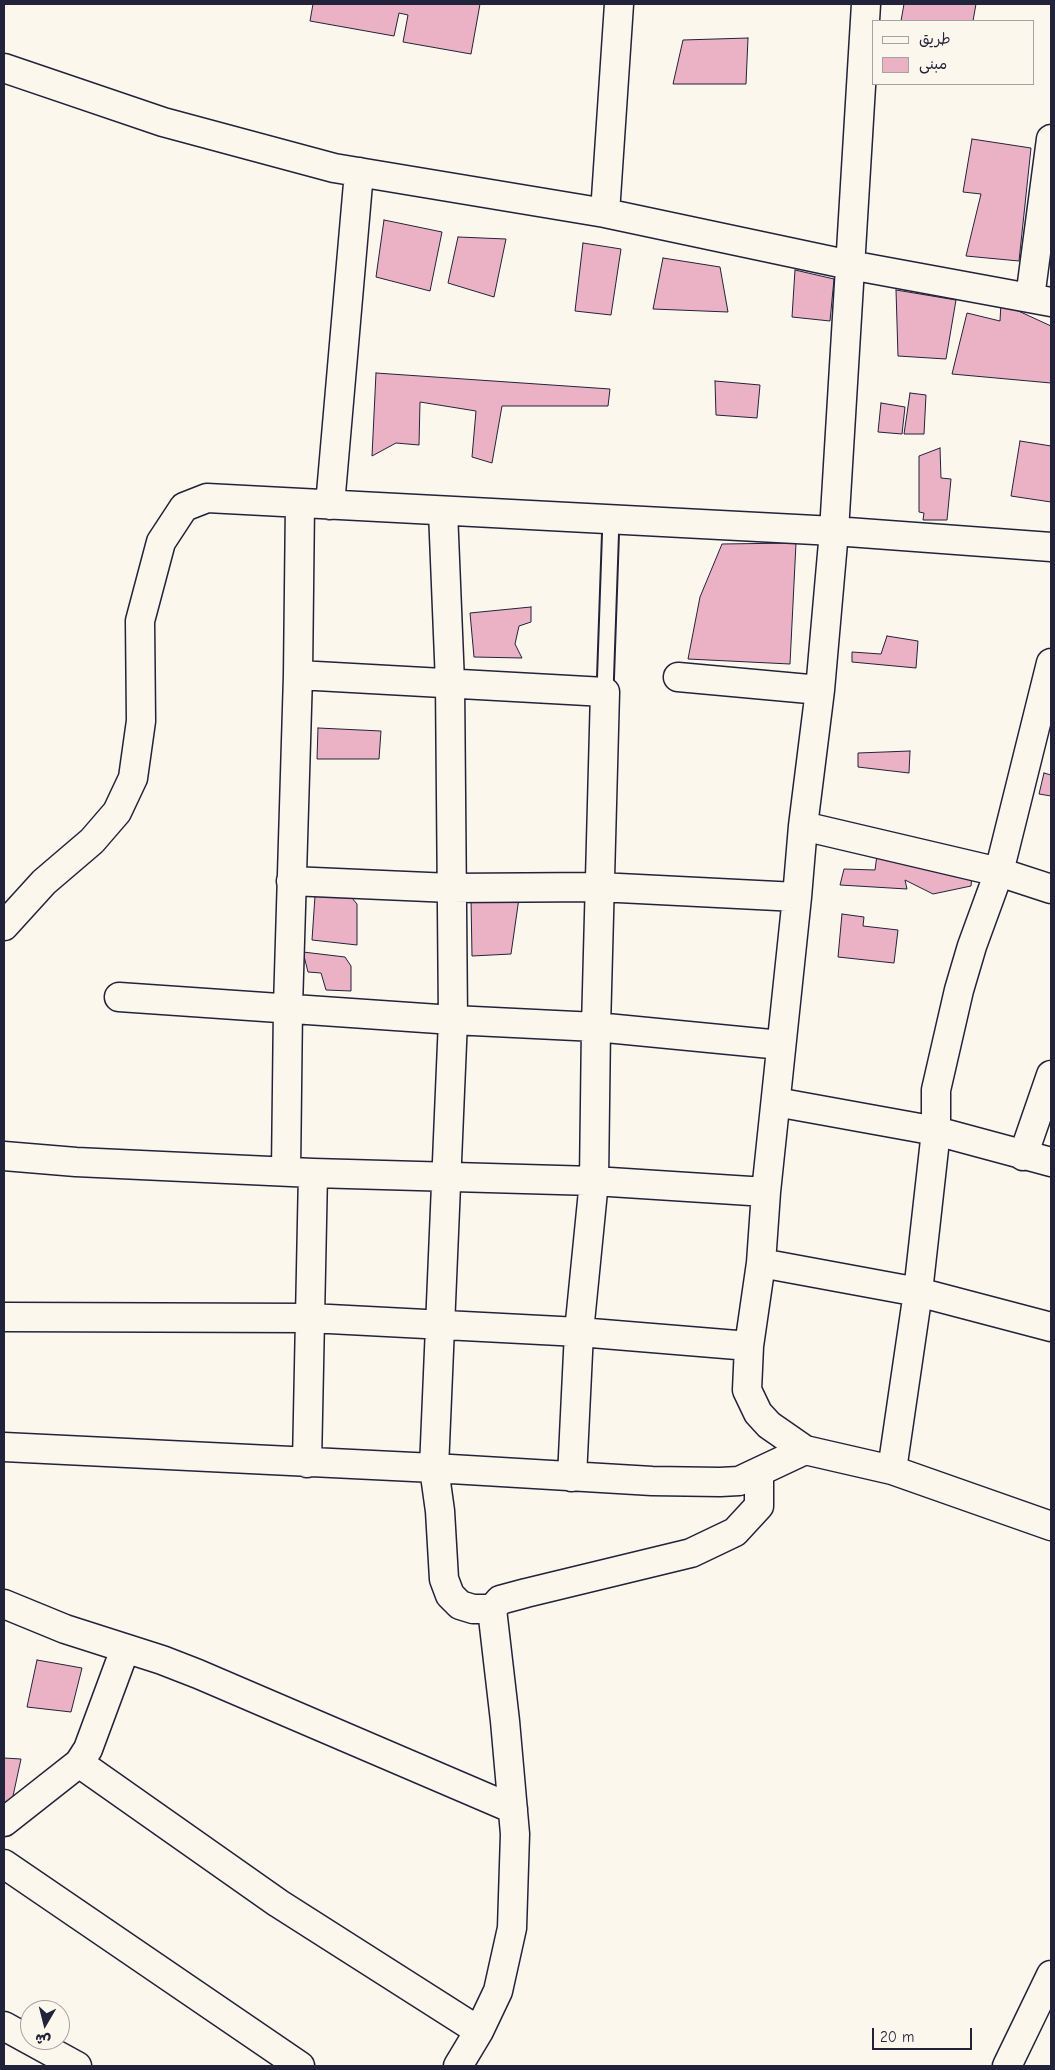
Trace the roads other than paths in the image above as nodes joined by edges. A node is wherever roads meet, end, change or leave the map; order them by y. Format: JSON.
{"nodes":[{"id":1,"x":620,"y":4,"type":"edge"},
{"id":2,"x":866,"y":4,"type":"edge"},
{"id":3,"x":4,"y":68,"type":"edge"},
{"id":4,"x":1051,"y":139,"type":"edge"},
{"id":5,"x":1049,"y":171,"type":"edge"},
{"id":6,"x":359,"y":172,"type":"junction"},
{"id":7,"x":605,"y":214,"type":"junction"},
{"id":8,"x":850,"y":265,"type":"junction"},
{"id":9,"x":1040,"y":300,"type":"edge"},
{"id":10,"x":300,"y":503,"type":"junction"},
{"id":11,"x":330,"y":504,"type":"junction"},
{"id":12,"x":443,"y":511,"type":"junction"},
{"id":13,"x":611,"y":519,"type":"junction"},
{"id":14,"x":834,"y":531,"type":"junction"},
{"id":15,"x":1051,"y":547,"type":"edge"},
{"id":16,"x":1051,"y":662,"type":"edge"},
{"id":17,"x":298,"y":676,"type":"junction"},
{"id":18,"x":678,"y":677,"type":"dead end"},
{"id":19,"x":450,"y":683,"type":"junction"},
{"id":20,"x":820,"y":690,"type":"junction"},
{"id":21,"x":605,"y":692,"type":"junction"},
{"id":22,"x":803,"y":826,"type":"junction"},
{"id":23,"x":999,"y":872,"type":"junction"},
{"id":24,"x":291,"y":881,"type":"junction"},
{"id":25,"x":599,"y":887,"type":"junction"},
{"id":26,"x":451,"y":888,"type":"junction"},
{"id":27,"x":1051,"y":889,"type":"edge"},
{"id":28,"x":797,"y":897,"type":"junction"},
{"id":29,"x":4,"y":926,"type":"edge"},
{"id":30,"x":119,"y":997,"type":"dead end"},
{"id":31,"x":288,"y":1007,"type":"junction"},
{"id":32,"x":453,"y":1020,"type":"junction"},
{"id":33,"x":596,"y":1027,"type":"junction"},
{"id":34,"x":781,"y":1045,"type":"junction"},
{"id":35,"x":1051,"y":1075,"type":"edge"},
{"id":36,"x":776,"y":1102,"type":"junction"},
{"id":37,"x":936,"y":1131,"type":"junction"},
{"id":38,"x":4,"y":1156,"type":"edge"},
{"id":39,"x":1024,"y":1156,"type":"junction"},
{"id":40,"x":1051,"y":1162,"type":"edge"},
{"id":41,"x":300,"y":1172,"type":"junction"},
{"id":42,"x":447,"y":1176,"type":"junction"},
{"id":43,"x":594,"y":1181,"type":"junction"},
{"id":44,"x":766,"y":1192,"type":"junction"},
{"id":45,"x":760,"y":1263,"type":"junction"},
{"id":46,"x":918,"y":1292,"type":"junction"},
{"id":47,"x":4,"y":1317,"type":"edge"},
{"id":48,"x":310,"y":1318,"type":"junction"},
{"id":49,"x":441,"y":1325,"type":"junction"},
{"id":50,"x":1051,"y":1327,"type":"edge"},
{"id":51,"x":579,"y":1332,"type":"junction"},
{"id":52,"x":749,"y":1346,"type":"junction"},
{"id":53,"x":4,"y":1447,"type":"edge"},
{"id":54,"x":805,"y":1450,"type":"junction"},
{"id":55,"x":307,"y":1463,"type":"junction"},
{"id":56,"x":434,"y":1468,"type":"junction"},
{"id":57,"x":892,"y":1470,"type":"junction"},
{"id":58,"x":759,"y":1472,"type":"junction"},
{"id":59,"x":572,"y":1477,"type":"junction"},
{"id":60,"x":1051,"y":1526,"type":"edge"},
{"id":61,"x":4,"y":1604,"type":"edge"},
{"id":62,"x":492,"y":1609,"type":"junction"},
{"id":63,"x":125,"y":1649,"type":"junction"},
{"id":64,"x":79,"y":1763,"type":"junction"},
{"id":65,"x":513,"y":1809,"type":"junction"},
{"id":66,"x":4,"y":1822,"type":"edge"},
{"id":67,"x":4,"y":1864,"type":"edge"},
{"id":68,"x":1051,"y":1975,"type":"edge"},
{"id":69,"x":4,"y":2026,"type":"edge"},
{"id":70,"x":480,"y":2031,"type":"junction"},
{"id":71,"x":77,"y":2066,"type":"edge"},
{"id":72,"x":300,"y":2066,"type":"edge"},
{"id":73,"x":458,"y":2066,"type":"edge"},
{"id":74,"x":1007,"y":2066,"type":"edge"}],
"edges":[{"from":1,"to":7,"type":"street"},
{"from":2,"to":8,"type":"street"},
{"from":3,"to":6,"type":"street"},
{"from":4,"to":5,"type":"street"},
{"from":5,"to":9,"type":"street"},
{"from":6,"to":7,"type":"street"},
{"from":6,"to":11,"type":"street"},
{"from":7,"to":8,"type":"street"},
{"from":8,"to":9,"type":"street"},
{"from":8,"to":14,"type":"street"},
{"from":10,"to":11,"type":"street"},
{"from":10,"to":17,"type":"street"},
{"from":10,"to":29,"type":"street"},
{"from":11,"to":12,"type":"street"},
{"from":12,"to":13,"type":"street"},
{"from":12,"to":19,"type":"street"},
{"from":13,"to":14,"type":"street"},
{"from":13,"to":21,"type":"lane"},
{"from":14,"to":15,"type":"street"},
{"from":14,"to":20,"type":"street"},
{"from":16,"to":23,"type":"street"},
{"from":17,"to":19,"type":"street"},
{"from":17,"to":24,"type":"street"},
{"from":18,"to":20,"type":"street"},
{"from":19,"to":21,"type":"street"},
{"from":19,"to":26,"type":"street"},
{"from":20,"to":22,"type":"street"},
{"from":21,"to":25,"type":"street"},
{"from":22,"to":23,"type":"street"},
{"from":22,"to":28,"type":"street"},
{"from":23,"to":27,"type":"street"},
{"from":23,"to":37,"type":"street"},
{"from":24,"to":26,"type":"street"},
{"from":24,"to":31,"type":"street"},
{"from":25,"to":26,"type":"street"},
{"from":25,"to":28,"type":"street"},
{"from":25,"to":33,"type":"street"},
{"from":26,"to":32,"type":"street"},
{"from":28,"to":34,"type":"street"},
{"from":30,"to":31,"type":"street"},
{"from":31,"to":32,"type":"street"},
{"from":31,"to":41,"type":"street"},
{"from":32,"to":33,"type":"street"},
{"from":32,"to":42,"type":"street"},
{"from":33,"to":34,"type":"street"},
{"from":33,"to":43,"type":"street"},
{"from":34,"to":36,"type":"street"},
{"from":35,"to":39,"type":"street"},
{"from":36,"to":37,"type":"street"},
{"from":36,"to":44,"type":"street"},
{"from":37,"to":39,"type":"street"},
{"from":37,"to":46,"type":"street"},
{"from":38,"to":41,"type":"street"},
{"from":39,"to":40,"type":"street"},
{"from":41,"to":42,"type":"street"},
{"from":41,"to":48,"type":"street"},
{"from":42,"to":43,"type":"street"},
{"from":42,"to":49,"type":"street"},
{"from":43,"to":44,"type":"street"},
{"from":43,"to":51,"type":"street"},
{"from":44,"to":45,"type":"street"},
{"from":45,"to":46,"type":"street"},
{"from":45,"to":52,"type":"street"},
{"from":46,"to":50,"type":"street"},
{"from":46,"to":57,"type":"street"},
{"from":47,"to":48,"type":"street"},
{"from":48,"to":49,"type":"street"},
{"from":48,"to":55,"type":"street"},
{"from":49,"to":51,"type":"street"},
{"from":49,"to":56,"type":"street"},
{"from":51,"to":52,"type":"street"},
{"from":51,"to":59,"type":"street"},
{"from":52,"to":54,"type":"street"},
{"from":53,"to":55,"type":"street"},
{"from":54,"to":57,"type":"street"},
{"from":54,"to":58,"type":"street"},
{"from":55,"to":56,"type":"street"},
{"from":56,"to":59,"type":"street"},
{"from":56,"to":62,"type":"street"},
{"from":57,"to":60,"type":"street"},
{"from":58,"to":59,"type":"street"},
{"from":58,"to":62,"type":"street"},
{"from":61,"to":63,"type":"street"},
{"from":62,"to":65,"type":"street"},
{"from":63,"to":64,"type":"street"},
{"from":63,"to":65,"type":"street"},
{"from":64,"to":66,"type":"street"},
{"from":64,"to":70,"type":"street"},
{"from":65,"to":70,"type":"street"},
{"from":67,"to":72,"type":"street"},
{"from":68,"to":74,"type":"street"},
{"from":69,"to":71,"type":"street"},
{"from":70,"to":73,"type":"street"}]}
